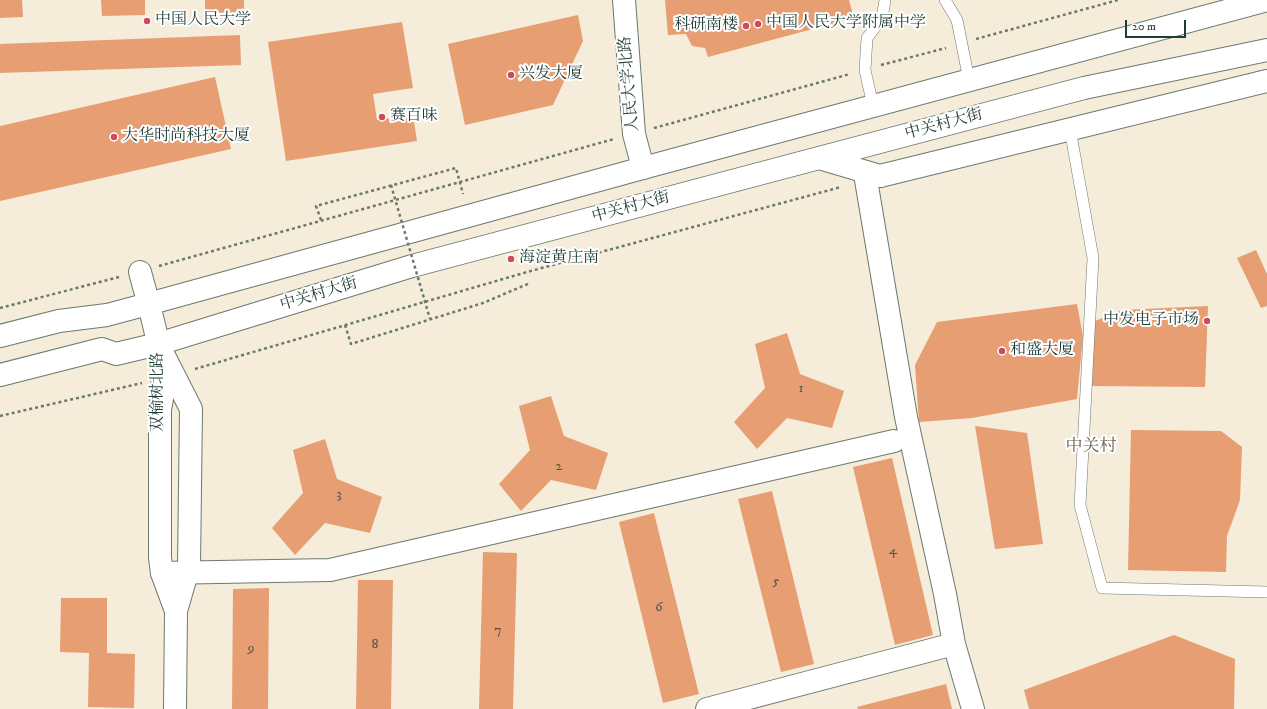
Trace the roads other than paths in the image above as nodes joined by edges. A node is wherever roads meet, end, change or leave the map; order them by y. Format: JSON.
{"nodes":[{"id":1,"x":624,"y":0,"type":"edge"},
{"id":2,"x":886,"y":0,"type":"edge"},
{"id":3,"x":944,"y":0,"type":"edge"},
{"id":4,"x":1267,"y":0,"type":"edge"},
{"id":5,"x":1267,"y":50,"type":"edge"},
{"id":6,"x":969,"y":80,"type":"junction"},
{"id":7,"x":1267,"y":81,"type":"edge"},
{"id":8,"x":873,"y":106,"type":"junction"},
{"id":9,"x":1070,"y":129,"type":"junction"},
{"id":10,"x":819,"y":158,"type":"junction"},
{"id":11,"x":643,"y":168,"type":"junction"},
{"id":12,"x":873,"y":178,"type":"junction"},
{"id":13,"x":140,"y":272,"type":"road end"},
{"id":14,"x":148,"y":304,"type":"junction"},
{"id":15,"x":0,"y":336,"type":"edge"},
{"id":16,"x":158,"y":344,"type":"junction"},
{"id":17,"x":0,"y":375,"type":"edge"},
{"id":18,"x":168,"y":377,"type":"junction"},
{"id":19,"x":894,"y":441,"type":"dead end"},
{"id":20,"x":162,"y":572,"type":"junction"},
{"id":21,"x":188,"y":572,"type":"junction"},
{"id":22,"x":1267,"y":592,"type":"edge"},
{"id":23,"x":176,"y":611,"type":"junction"},
{"id":24,"x":954,"y":644,"type":"junction"},
{"id":25,"x":175,"y":709,"type":"edge"},
{"id":26,"x":707,"y":709,"type":"edge"},
{"id":27,"x":973,"y":709,"type":"edge"}],
"edges":[{"from":1,"to":11,"type":"street","name":"人民大学北路"},
{"from":2,"to":8,"type":"lane"},
{"from":3,"to":6,"type":"lane"},
{"from":4,"to":6,"type":"street"},
{"from":5,"to":10,"type":"street","name":"中关村大街"},
{"from":6,"to":8,"type":"street"},
{"from":7,"to":9,"type":"street","name":"中关村大街"},
{"from":8,"to":11,"type":"street"},
{"from":9,"to":12,"type":"street","name":"中关村大街"},
{"from":9,"to":22,"type":"lane"},
{"from":10,"to":12,"type":"street"},
{"from":10,"to":16,"type":"street","name":"中关村大街"},
{"from":11,"to":14,"type":"street"},
{"from":12,"to":24,"type":"street"},
{"from":13,"to":14,"type":"street","name":"双榆树北路"},
{"from":14,"to":15,"type":"street"},
{"from":14,"to":16,"type":"street","name":"双榆树北路"},
{"from":16,"to":17,"type":"street","name":"中关村大街"},
{"from":16,"to":18,"type":"street","name":"双榆树北路"},
{"from":18,"to":20,"type":"street","name":"双榆树北路"},
{"from":18,"to":21,"type":"street","name":"双榆树北路"},
{"from":19,"to":21,"type":"street"},
{"from":20,"to":21,"type":"street"},
{"from":20,"to":23,"type":"street","name":"双榆树北路"},
{"from":21,"to":23,"type":"street","name":"双榆树北路"},
{"from":23,"to":25,"type":"street","name":"双榆树北路"},
{"from":24,"to":26,"type":"street"},
{"from":24,"to":27,"type":"street"}]}
